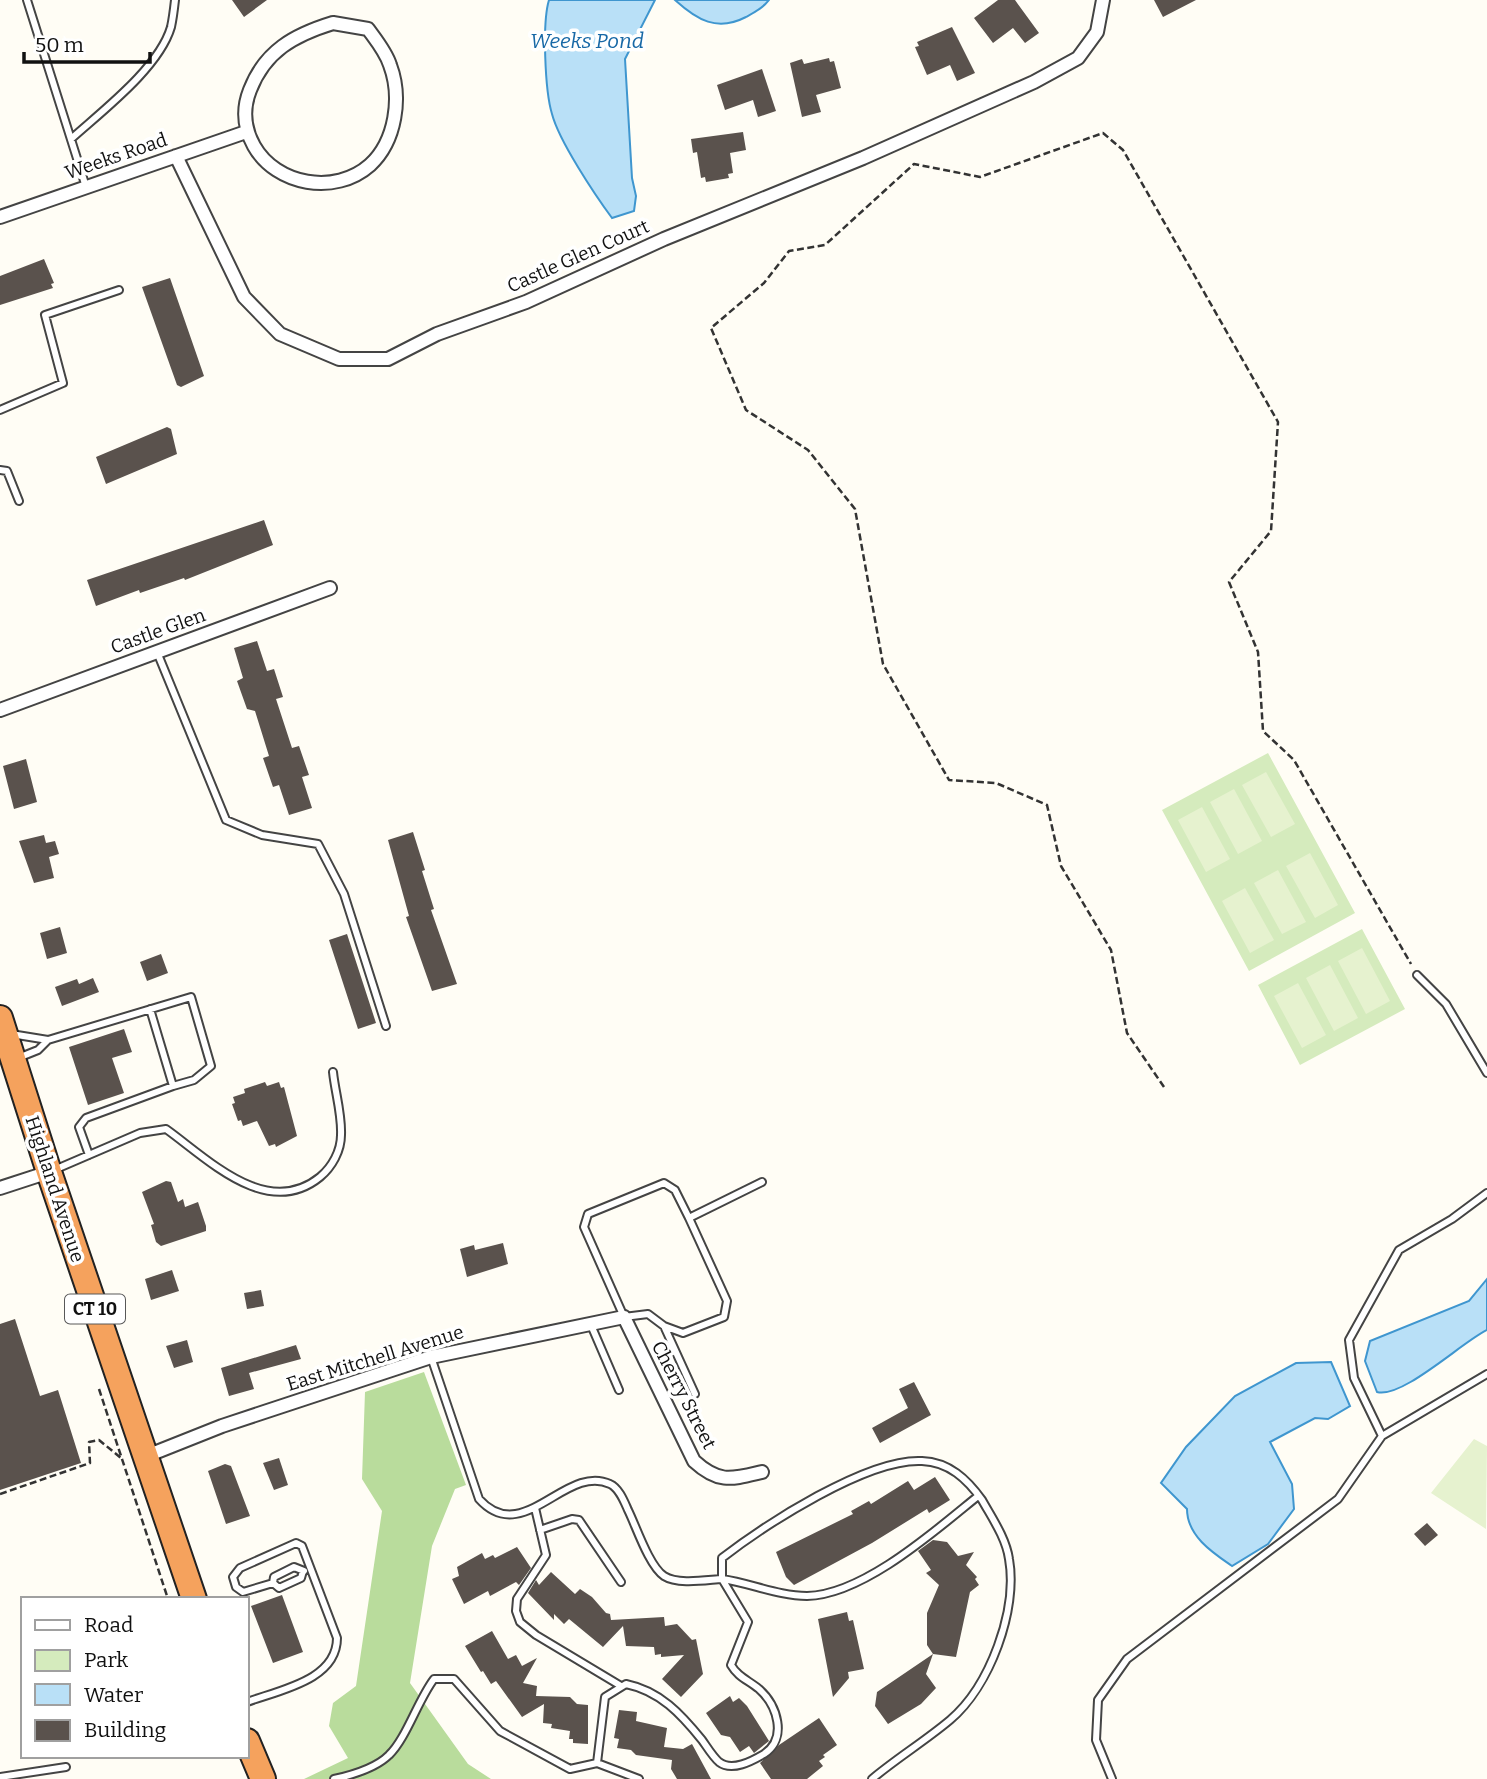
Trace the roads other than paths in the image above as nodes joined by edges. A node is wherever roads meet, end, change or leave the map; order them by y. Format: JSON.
{"nodes":[{"id":1,"x":27,"y":0,"type":"edge"},
{"id":2,"x":175,"y":0,"type":"edge"},
{"id":3,"x":1103,"y":0,"type":"edge"},
{"id":4,"x":246,"y":132,"type":"junction"},
{"id":5,"x":71,"y":139,"type":"junction"},
{"id":6,"x":176,"y":156,"type":"junction"},
{"id":7,"x":86,"y":187,"type":"junction"},
{"id":8,"x":0,"y":217,"type":"edge"},
{"id":9,"x":120,"y":290,"type":"dead end"},
{"id":10,"x":0,"y":410,"type":"edge"},
{"id":11,"x":0,"y":470,"type":"edge"},
{"id":12,"x":19,"y":501,"type":"dead end"},
{"id":13,"x":330,"y":588,"type":"dead end"},
{"id":14,"x":158,"y":652,"type":"junction"},
{"id":15,"x":0,"y":710,"type":"edge"},
{"id":16,"x":1417,"y":975,"type":"road end"},
{"id":17,"x":150,"y":1009,"type":"junction"},
{"id":18,"x":1,"y":1023,"type":"edge"},
{"id":19,"x":386,"y":1026,"type":"dead end"},
{"id":20,"x":48,"y":1040,"type":"junction"},
{"id":21,"x":13,"y":1060,"type":"junction"},
{"id":22,"x":333,"y":1072,"type":"dead end"},
{"id":23,"x":1487,"y":1073,"type":"edge"},
{"id":24,"x":173,"y":1086,"type":"junction"},
{"id":25,"x":89,"y":1155,"type":"junction"},
{"id":26,"x":49,"y":1172,"type":"junction"},
{"id":27,"x":762,"y":1182,"type":"dead end"},
{"id":28,"x":0,"y":1188,"type":"edge"},
{"id":29,"x":1487,"y":1193,"type":"edge"},
{"id":30,"x":689,"y":1219,"type":"junction"},
{"id":31,"x":624,"y":1317,"type":"junction"},
{"id":32,"x":591,"y":1323,"type":"junction"},
{"id":33,"x":664,"y":1326,"type":"junction"},
{"id":34,"x":431,"y":1357,"type":"junction"},
{"id":35,"x":1487,"y":1374,"type":"edge"},
{"id":36,"x":619,"y":1390,"type":"dead end"},
{"id":37,"x":695,"y":1394,"type":"dead end"},
{"id":38,"x":1382,"y":1436,"type":"junction"},
{"id":39,"x":133,"y":1457,"type":"junction"},
{"id":40,"x":762,"y":1472,"type":"dead end"},
{"id":41,"x":978,"y":1496,"type":"junction"},
{"id":42,"x":536,"y":1508,"type":"junction"},
{"id":43,"x":540,"y":1530,"type":"junction"},
{"id":44,"x":313,"y":1568,"type":"junction"},
{"id":45,"x":303,"y":1571,"type":"junction"},
{"id":46,"x":722,"y":1579,"type":"junction"},
{"id":47,"x":621,"y":1582,"type":"dead end"},
{"id":48,"x":273,"y":1583,"type":"junction"},
{"id":49,"x":193,"y":1597,"type":"edge"},
{"id":50,"x":621,"y":1686,"type":"junction"},
{"id":51,"x":248,"y":1702,"type":"edge"},
{"id":52,"x":248,"y":1743,"type":"edge"},
{"id":53,"x":597,"y":1763,"type":"junction"},
{"id":54,"x":66,"y":1767,"type":"dead end"},
{"id":55,"x":0,"y":1777,"type":"edge"},
{"id":56,"x":263,"y":1779,"type":"edge"},
{"id":57,"x":334,"y":1779,"type":"edge"},
{"id":58,"x":639,"y":1779,"type":"edge"},
{"id":59,"x":872,"y":1779,"type":"edge"},
{"id":60,"x":1112,"y":1779,"type":"edge"}],
"edges":[{"from":1,"to":5,"type":"lane"},
{"from":2,"to":5,"type":"lane"},
{"from":3,"to":6,"type":"street","name":"Castle Glen Court"},
{"from":4,"to":4,"type":"street"},
{"from":4,"to":6,"type":"street","name":"Weeks Road"},
{"from":5,"to":7,"type":"lane"},
{"from":6,"to":7,"type":"street","name":"Weeks Road"},
{"from":7,"to":8,"type":"street","name":"Weeks Road"},
{"from":9,"to":10,"type":"lane"},
{"from":11,"to":12,"type":"lane"},
{"from":13,"to":14,"type":"street","name":"Castle Glen"},
{"from":14,"to":15,"type":"street","name":"Castle Glen"},
{"from":14,"to":19,"type":"lane"},
{"from":16,"to":23,"type":"lane"},
{"from":17,"to":20,"type":"lane"},
{"from":17,"to":24,"type":"lane"},
{"from":17,"to":24,"type":"lane"},
{"from":18,"to":20,"type":"lane"},
{"from":18,"to":21,"type":"highway","name":"Highland Avenue","number":"CT 10"},
{"from":20,"to":21,"type":"lane"},
{"from":21,"to":26,"type":"highway","name":"Highland Avenue","number":"CT 10"},
{"from":22,"to":25,"type":"lane"},
{"from":24,"to":25,"type":"lane"},
{"from":25,"to":26,"type":"lane"},
{"from":26,"to":28,"type":"street"},
{"from":26,"to":39,"type":"highway","name":"Highland Avenue","number":"CT 10"},
{"from":27,"to":30,"type":"lane"},
{"from":29,"to":38,"type":"lane"},
{"from":30,"to":31,"type":"lane"},
{"from":30,"to":33,"type":"lane"},
{"from":31,"to":32,"type":"street","name":"East Mitchell Avenue"},
{"from":31,"to":33,"type":"lane"},
{"from":31,"to":40,"type":"street","name":"Cherry Street"},
{"from":32,"to":34,"type":"street","name":"East Mitchell Avenue"},
{"from":32,"to":36,"type":"lane"},
{"from":33,"to":37,"type":"lane"},
{"from":34,"to":39,"type":"street","name":"East Mitchell Avenue"},
{"from":34,"to":42,"type":"lane"},
{"from":35,"to":38,"type":"lane"},
{"from":38,"to":60,"type":"lane"},
{"from":39,"to":49,"type":"highway","name":"Highland Avenue","number":"CT 10"},
{"from":41,"to":46,"type":"lane"},
{"from":41,"to":46,"type":"lane"},
{"from":41,"to":59,"type":"lane"},
{"from":42,"to":43,"type":"lane"},
{"from":42,"to":46,"type":"lane"},
{"from":43,"to":47,"type":"lane"},
{"from":43,"to":50,"type":"lane"},
{"from":44,"to":45,"type":"lane"},
{"from":44,"to":48,"type":"lane"},
{"from":44,"to":51,"type":"lane"},
{"from":45,"to":48,"type":"lane"},
{"from":45,"to":48,"type":"lane"},
{"from":46,"to":50,"type":"lane"},
{"from":50,"to":53,"type":"lane"},
{"from":52,"to":56,"type":"highway"},
{"from":53,"to":57,"type":"lane"},
{"from":53,"to":58,"type":"lane"},
{"from":54,"to":55,"type":"lane"}]}
